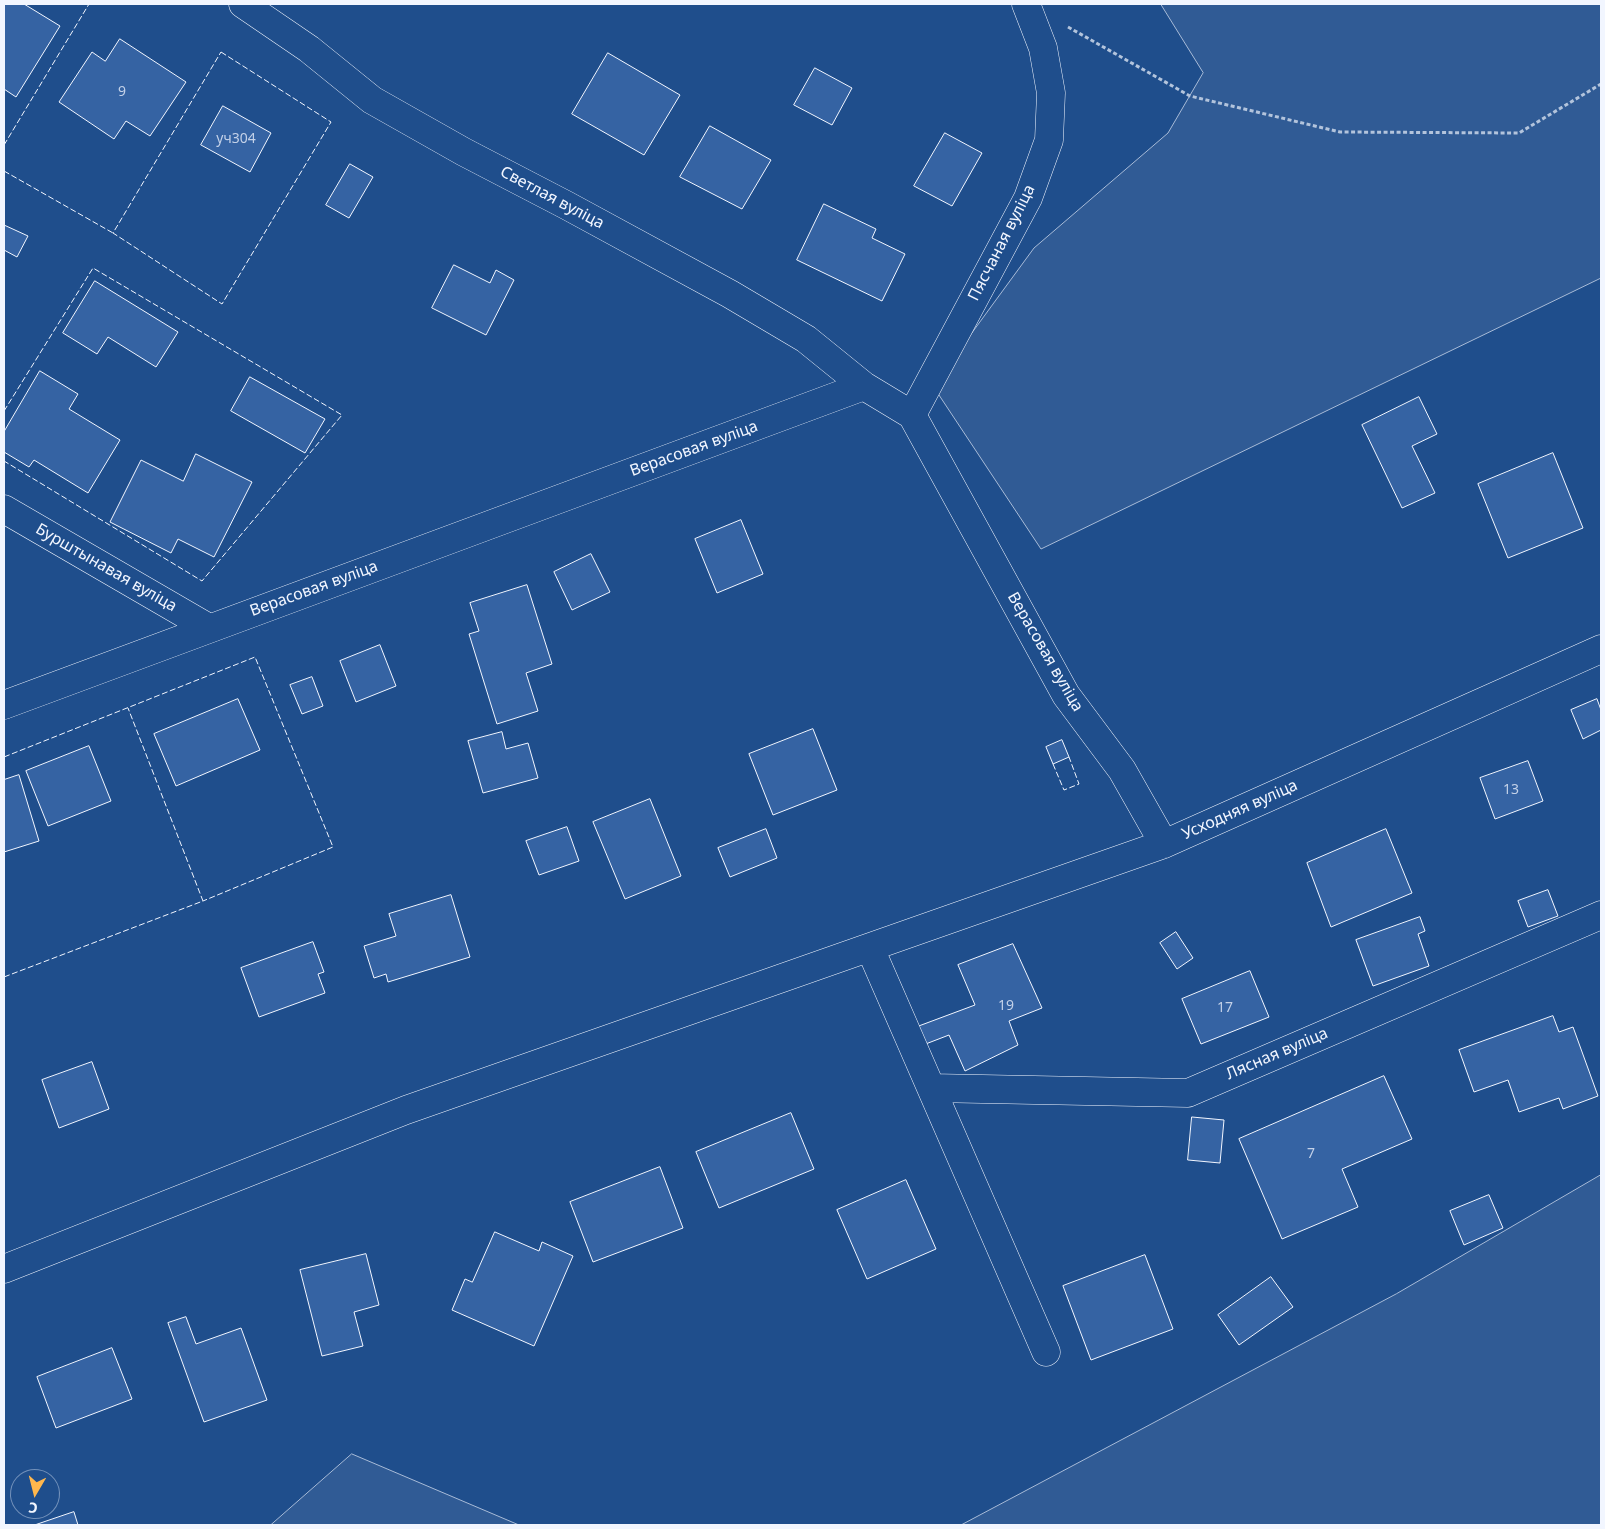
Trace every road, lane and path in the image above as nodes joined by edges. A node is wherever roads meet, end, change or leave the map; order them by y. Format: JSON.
{"nodes":[{"id":1,"x":243,"y":4,"type":"edge"},
{"id":2,"x":1026,"y":4,"type":"edge"},
{"id":3,"x":1061,"y":23,"type":"dead end"},
{"id":4,"x":1601,"y":84,"type":"edge"},
{"id":5,"x":864,"y":386,"type":"junction"},
{"id":6,"x":912,"y":415,"type":"junction"},
{"id":7,"x":4,"y":509,"type":"edge"},
{"id":8,"x":209,"y":628,"type":"junction"},
{"id":9,"x":1601,"y":649,"type":"edge"},
{"id":10,"x":4,"y":705,"type":"edge"},
{"id":11,"x":1164,"y":844,"type":"junction"},
{"id":12,"x":1601,"y":915,"type":"edge"},
{"id":13,"x":870,"y":948,"type":"junction"},
{"id":14,"x":931,"y":1088,"type":"junction"},
{"id":15,"x":4,"y":1269,"type":"edge"},
{"id":16,"x":1046,"y":1352,"type":"dead end"}],
"edges":[{"from":1,"to":5,"type":"street","name":"Светлая вуліца"},
{"from":2,"to":6,"type":"street","name":"Пясчаная вуліца"},
{"from":3,"to":4,"type":"path"},
{"from":5,"to":6,"type":"street"},
{"from":5,"to":8,"type":"street","name":"Верасовая вуліца"},
{"from":6,"to":11,"type":"street","name":"Верасовая вуліца"},
{"from":7,"to":8,"type":"street","name":"Бурштынавая вуліца"},
{"from":8,"to":10,"type":"street","name":"Верасовая вуліца"},
{"from":9,"to":11,"type":"street","name":"Усходняя вуліца"},
{"from":11,"to":13,"type":"street","name":"Усходняя вуліца"},
{"from":12,"to":14,"type":"street","name":"Лясная вуліца"},
{"from":13,"to":14,"type":"street"},
{"from":13,"to":15,"type":"street","name":"Усходняя вуліца"},
{"from":14,"to":16,"type":"street"}]}
